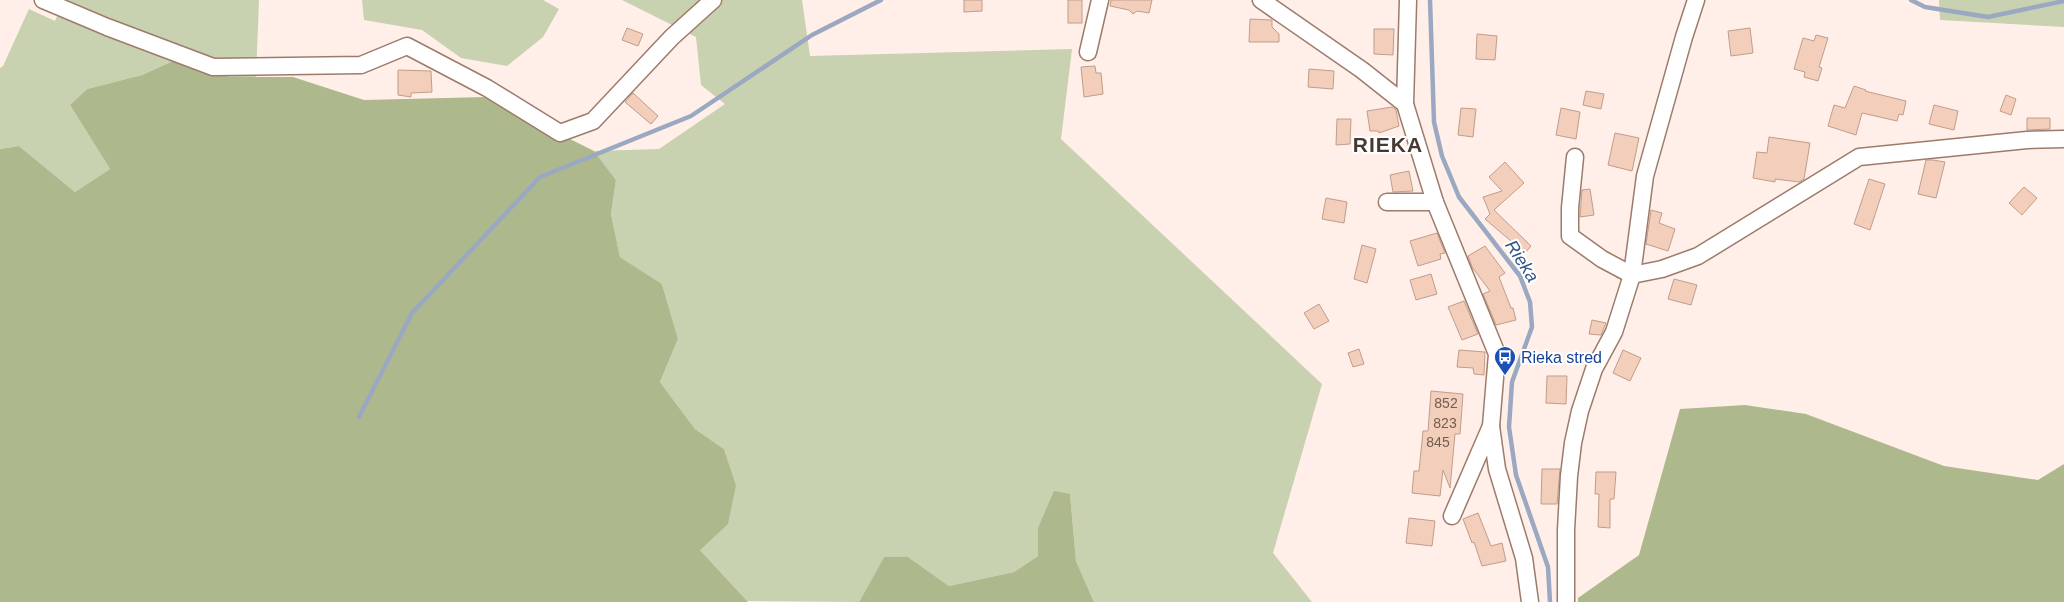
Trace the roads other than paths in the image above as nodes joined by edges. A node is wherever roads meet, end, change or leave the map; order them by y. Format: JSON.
{"nodes":[{"id":1,"x":43,"y":0,"type":"edge"},
{"id":2,"x":713,"y":0,"type":"edge"},
{"id":3,"x":1100,"y":0,"type":"edge"},
{"id":4,"x":1261,"y":0,"type":"edge"},
{"id":5,"x":1408,"y":0,"type":"edge"},
{"id":6,"x":1696,"y":0,"type":"edge"},
{"id":7,"x":1088,"y":52,"type":"dead end"},
{"id":8,"x":1405,"y":104,"type":"junction"},
{"id":9,"x":2064,"y":139,"type":"edge"},
{"id":10,"x":1575,"y":157,"type":"dead end"},
{"id":11,"x":1387,"y":202,"type":"dead end"},
{"id":12,"x":1436,"y":202,"type":"junction"},
{"id":13,"x":1632,"y":275,"type":"junction"},
{"id":14,"x":1491,"y":426,"type":"junction"},
{"id":15,"x":1452,"y":516,"type":"dead end"},
{"id":16,"x":1530,"y":602,"type":"edge"},
{"id":17,"x":1566,"y":602,"type":"edge"}],
"edges":[{"from":1,"to":2,"type":"street"},
{"from":3,"to":7,"type":"street"},
{"from":4,"to":8,"type":"street"},
{"from":5,"to":8,"type":"street"},
{"from":6,"to":13,"type":"street"},
{"from":8,"to":12,"type":"street"},
{"from":9,"to":13,"type":"street"},
{"from":10,"to":13,"type":"street"},
{"from":11,"to":12,"type":"street"},
{"from":12,"to":14,"type":"street"},
{"from":13,"to":17,"type":"street"},
{"from":14,"to":15,"type":"street"},
{"from":14,"to":16,"type":"street"}]}
